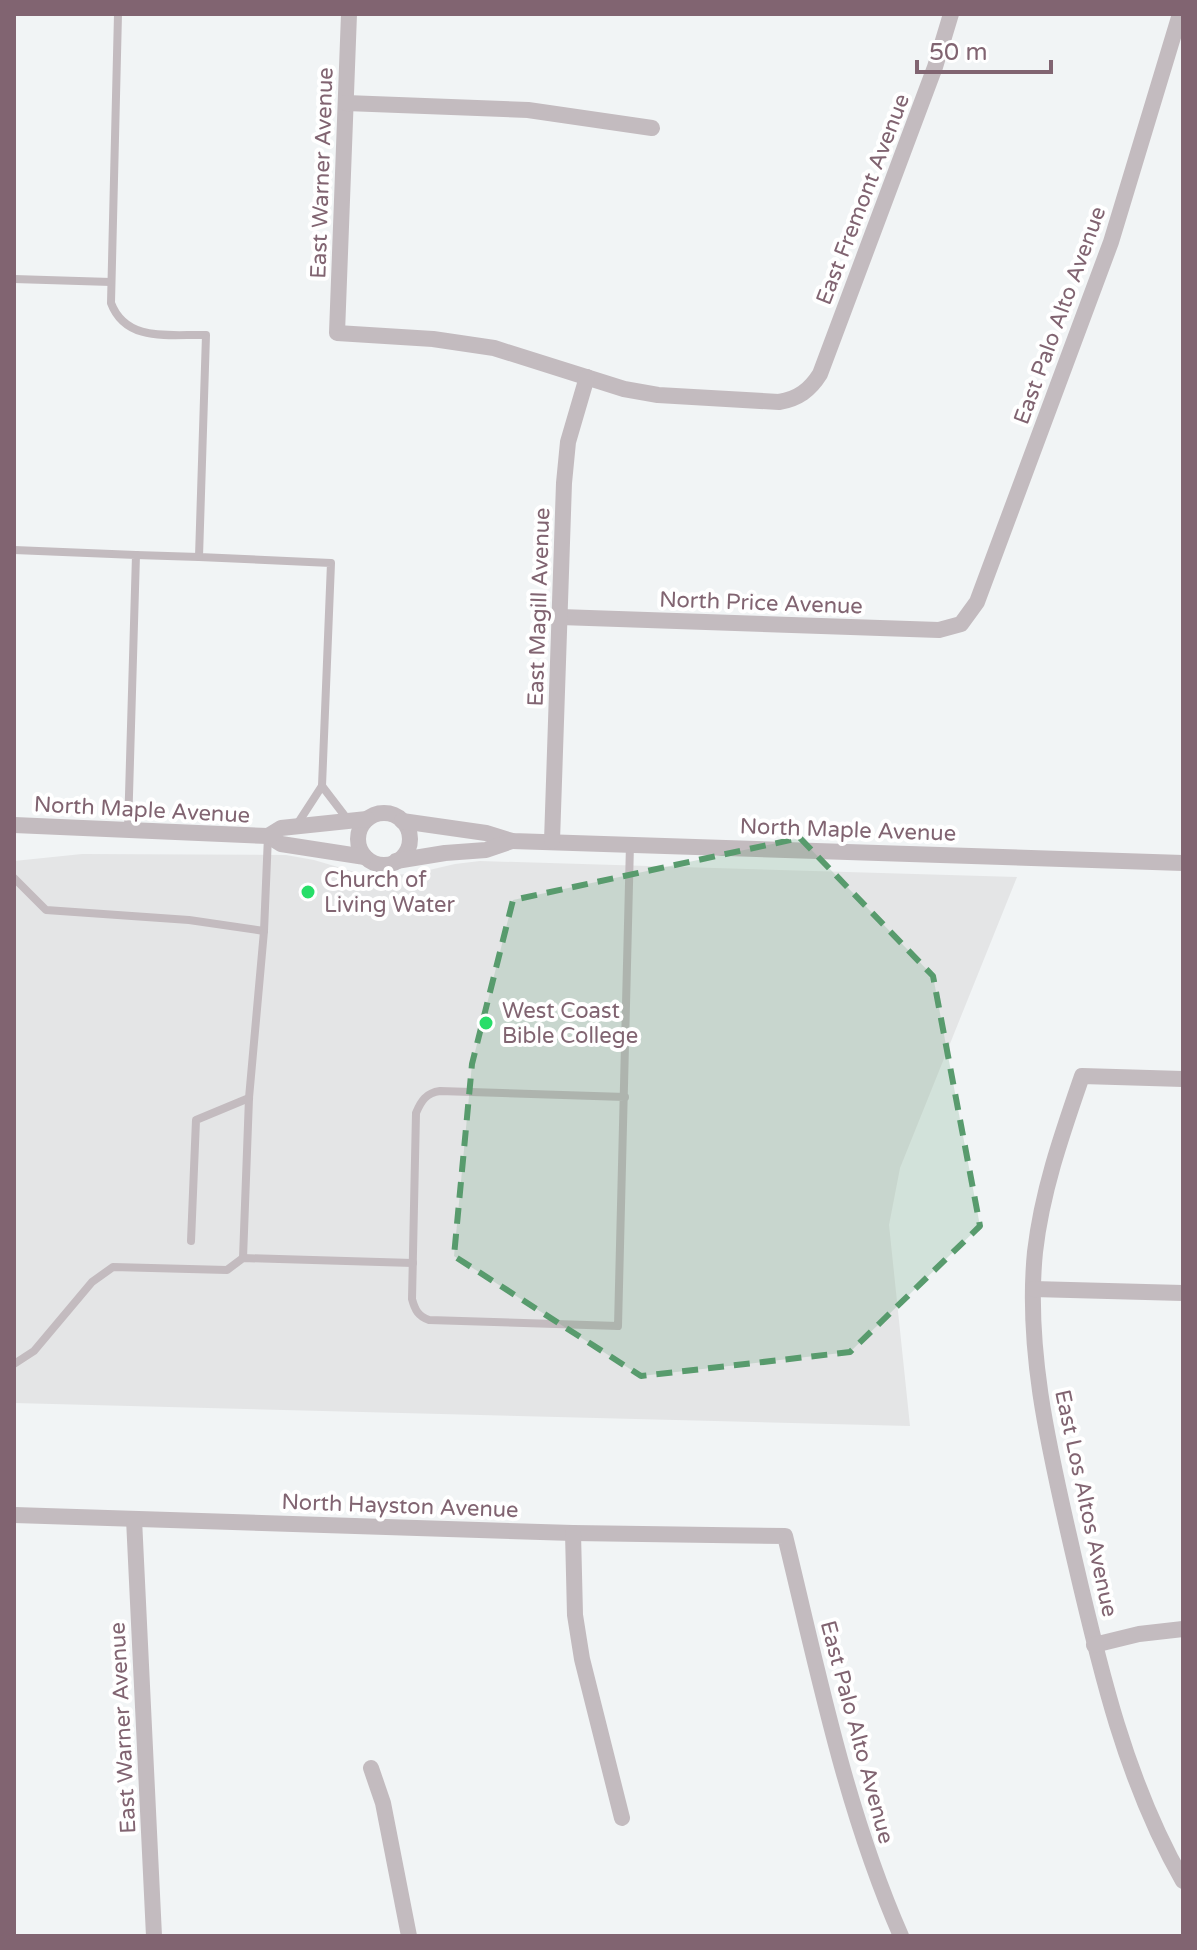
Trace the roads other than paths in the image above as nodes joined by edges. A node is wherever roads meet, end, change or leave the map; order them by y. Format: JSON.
{"nodes":[{"id":1,"x":118,"y":14,"type":"edge"},
{"id":2,"x":349,"y":14,"type":"edge"},
{"id":3,"x":951,"y":14,"type":"edge"},
{"id":4,"x":1180,"y":14,"type":"edge"},
{"id":5,"x":346,"y":103,"type":"junction"},
{"id":6,"x":652,"y":128,"type":"dead end"},
{"id":7,"x":14,"y":279,"type":"edge"},
{"id":8,"x":111,"y":282,"type":"junction"},
{"id":9,"x":587,"y":377,"type":"junction"},
{"id":10,"x":14,"y":550,"type":"edge"},
{"id":11,"x":136,"y":555,"type":"junction"},
{"id":12,"x":199,"y":557,"type":"junction"},
{"id":13,"x":560,"y":617,"type":"junction"},
{"id":14,"x":961,"y":624,"type":"joint"},
{"id":15,"x":322,"y":786,"type":"junction"},
{"id":16,"x":367,"y":819,"type":"junction"},
{"id":17,"x":348,"y":821,"type":"junction"},
{"id":18,"x":402,"y":821,"type":"junction"},
{"id":19,"x":14,"y":825,"type":"edge"},
{"id":20,"x":295,"y":827,"type":"junction"},
{"id":21,"x":128,"y":830,"type":"junction"},
{"id":22,"x":268,"y":836,"type":"junction"},
{"id":23,"x":512,"y":841,"type":"junction"},
{"id":24,"x":552,"y":841,"type":"junction"},
{"id":25,"x":630,"y":843,"type":"junction"},
{"id":26,"x":365,"y":857,"type":"junction"},
{"id":27,"x":396,"y":861,"type":"junction"},
{"id":28,"x":1183,"y":863,"type":"edge"},
{"id":29,"x":14,"y":878,"type":"edge"},
{"id":30,"x":264,"y":931,"type":"junction"},
{"id":31,"x":1183,"y":1079,"type":"edge"},
{"id":32,"x":625,"y":1097,"type":"junction"},
{"id":33,"x":249,"y":1098,"type":"junction"},
{"id":34,"x":191,"y":1241,"type":"dead end"},
{"id":35,"x":243,"y":1258,"type":"junction"},
{"id":36,"x":413,"y":1263,"type":"junction"},
{"id":37,"x":1033,"y":1289,"type":"junction"},
{"id":38,"x":1183,"y":1293,"type":"edge"},
{"id":39,"x":14,"y":1364,"type":"edge"},
{"id":40,"x":14,"y":1515,"type":"edge"},
{"id":41,"x":134,"y":1519,"type":"junction"},
{"id":42,"x":573,"y":1533,"type":"junction"},
{"id":43,"x":785,"y":1536,"type":"joint"},
{"id":44,"x":1183,"y":1629,"type":"edge"},
{"id":45,"x":1094,"y":1645,"type":"junction"},
{"id":46,"x":371,"y":1768,"type":"dead end"},
{"id":47,"x":622,"y":1818,"type":"dead end"},
{"id":48,"x":1183,"y":1879,"type":"edge"},
{"id":49,"x":154,"y":1936,"type":"edge"},
{"id":50,"x":409,"y":1936,"type":"edge"},
{"id":51,"x":901,"y":1936,"type":"edge"}],
"edges":[{"from":1,"to":8,"type":"lane"},
{"from":2,"to":5,"type":"street","name":"East Warner Avenue"},
{"from":3,"to":9,"type":"street","name":"East Fremont Avenue"},
{"from":4,"to":14,"type":"street","name":"East Palo Alto Avenue"},
{"from":5,"to":6,"type":"street"},
{"from":5,"to":9,"type":"street","name":"East Warner Avenue"},
{"from":7,"to":8,"type":"lane"},
{"from":8,"to":12,"type":"lane"},
{"from":9,"to":13,"type":"street","name":"East Magill Avenue"},
{"from":10,"to":11,"type":"lane"},
{"from":11,"to":12,"type":"lane"},
{"from":11,"to":21,"type":"lane"},
{"from":12,"to":15,"type":"lane"},
{"from":13,"to":14,"type":"street","name":"North Price Avenue"},
{"from":13,"to":24,"type":"street","name":"East Magill Avenue"},
{"from":15,"to":17,"type":"lane"},
{"from":15,"to":20,"type":"lane"},
{"from":16,"to":17,"type":"street","name":"North Maple Avenue"},
{"from":16,"to":18,"type":"street","name":"North Maple Avenue"},
{"from":16,"to":26,"type":"street"},
{"from":17,"to":20,"type":"street","name":"North Maple Avenue"},
{"from":18,"to":23,"type":"street","name":"North Maple Avenue"},
{"from":18,"to":27,"type":"street"},
{"from":19,"to":21,"type":"street","name":"North Maple Avenue"},
{"from":20,"to":22,"type":"street","name":"North Maple Avenue"},
{"from":21,"to":22,"type":"street","name":"North Maple Avenue"},
{"from":22,"to":26,"type":"street","name":"North Maple Avenue"},
{"from":22,"to":30,"type":"lane"},
{"from":23,"to":24,"type":"street","name":"North Maple Avenue"},
{"from":23,"to":27,"type":"street","name":"North Maple Avenue"},
{"from":24,"to":25,"type":"street","name":"North Maple Avenue"},
{"from":25,"to":28,"type":"street","name":"North Maple Avenue"},
{"from":25,"to":32,"type":"lane"},
{"from":26,"to":27,"type":"street","name":"North Maple Avenue"},
{"from":29,"to":30,"type":"lane"},
{"from":30,"to":33,"type":"lane"},
{"from":31,"to":37,"type":"street","name":"East Los Altos Avenue"},
{"from":32,"to":36,"type":"lane"},
{"from":32,"to":36,"type":"lane"},
{"from":33,"to":34,"type":"lane"},
{"from":33,"to":35,"type":"lane"},
{"from":35,"to":36,"type":"lane"},
{"from":35,"to":39,"type":"lane"},
{"from":37,"to":38,"type":"street"},
{"from":37,"to":45,"type":"street","name":"East Los Altos Avenue"},
{"from":40,"to":41,"type":"street","name":"North Hayston Avenue"},
{"from":41,"to":42,"type":"street","name":"North Hayston Avenue"},
{"from":41,"to":49,"type":"street","name":"East Warner Avenue"},
{"from":42,"to":43,"type":"street","name":"North Hayston Avenue"},
{"from":42,"to":47,"type":"street"},
{"from":43,"to":51,"type":"street","name":"East Palo Alto Avenue"},
{"from":44,"to":45,"type":"street"},
{"from":45,"to":48,"type":"street","name":"East Los Altos Avenue"},
{"from":46,"to":50,"type":"street"}]}
